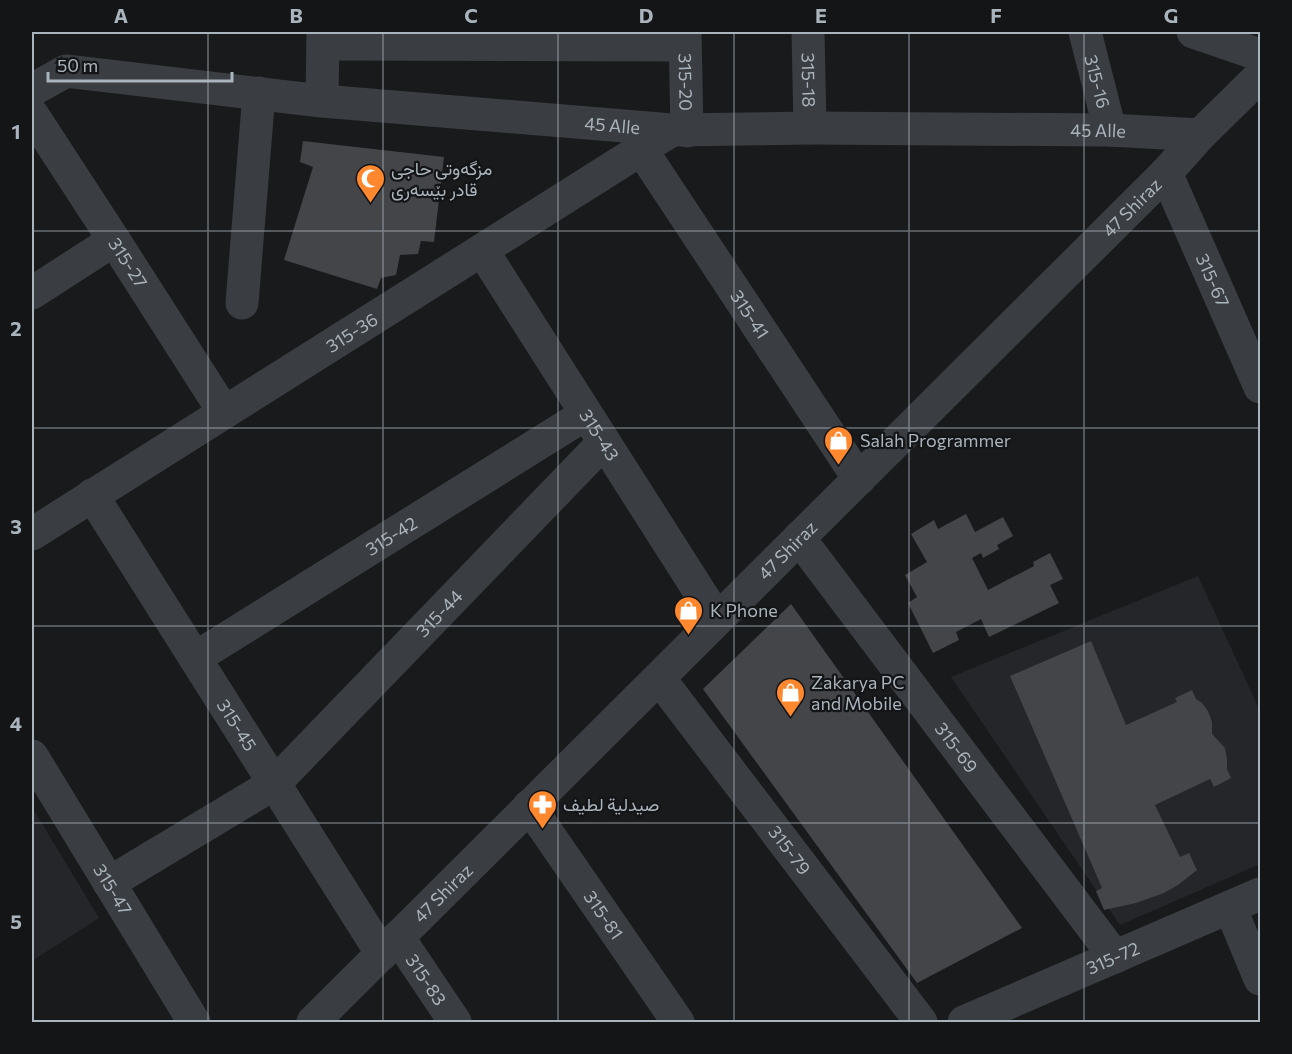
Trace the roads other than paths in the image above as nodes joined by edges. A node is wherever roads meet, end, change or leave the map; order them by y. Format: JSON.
{"nodes":[{"id":1,"x":808,"y":32,"type":"edge"},
{"id":2,"x":1085,"y":32,"type":"edge"},
{"id":3,"x":1193,"y":32,"type":"edge"},
{"id":4,"x":323,"y":38,"type":"edge"},
{"id":5,"x":685,"y":38,"type":"edge"},
{"id":6,"x":1260,"y":56,"type":"edge"},
{"id":7,"x":1260,"y":76,"type":"edge"},
{"id":8,"x":32,"y":90,"type":"edge"},
{"id":9,"x":259,"y":93,"type":"junction"},
{"id":10,"x":322,"y":101,"type":"junction"},
{"id":11,"x":32,"y":114,"type":"edge"},
{"id":12,"x":810,"y":128,"type":"junction"},
{"id":13,"x":680,"y":130,"type":"junction"},
{"id":14,"x":1110,"y":130,"type":"junction"},
{"id":15,"x":1200,"y":135,"type":"junction"},
{"id":16,"x":641,"y":149,"type":"junction"},
{"id":17,"x":1166,"y":173,"type":"junction"},
{"id":18,"x":114,"y":240,"type":"junction"},
{"id":19,"x":482,"y":250,"type":"junction"},
{"id":20,"x":32,"y":293,"type":"edge"},
{"id":21,"x":242,"y":303,"type":"dead end"},
{"id":22,"x":1260,"y":387,"type":"edge"},
{"id":23,"x":224,"y":412,"type":"junction"},
{"id":24,"x":586,"y":414,"type":"junction"},
{"id":25,"x":604,"y":442,"type":"junction"},
{"id":26,"x":859,"y":479,"type":"junction"},
{"id":27,"x":92,"y":495,"type":"junction"},
{"id":28,"x":32,"y":534,"type":"edge"},
{"id":29,"x":799,"y":538,"type":"junction"},
{"id":30,"x":717,"y":619,"type":"junction"},
{"id":31,"x":195,"y":658,"type":"junction"},
{"id":32,"x":659,"y":678,"type":"junction"},
{"id":33,"x":32,"y":756,"type":"edge"},
{"id":34,"x":274,"y":783,"type":"junction"},
{"id":35,"x":529,"y":806,"type":"junction"},
{"id":36,"x":109,"y":883,"type":"junction"},
{"id":37,"x":1260,"y":894,"type":"edge"},
{"id":38,"x":1230,"y":907,"type":"junction"},
{"id":39,"x":390,"y":945,"type":"junction"},
{"id":40,"x":1115,"y":957,"type":"junction"},
{"id":41,"x":1260,"y":979,"type":"edge"},
{"id":42,"x":194,"y":1023,"type":"edge"},
{"id":43,"x":313,"y":1023,"type":"edge"},
{"id":44,"x":455,"y":1023,"type":"edge"},
{"id":45,"x":678,"y":1023,"type":"edge"},
{"id":46,"x":921,"y":1023,"type":"edge"},
{"id":47,"x":964,"y":1023,"type":"edge"}],
"edges":[{"from":1,"to":12,"type":"street","name":"315-18"},
{"from":2,"to":14,"type":"street","name":"315-16"},
{"from":3,"to":6,"type":"street"},
{"from":4,"to":5,"type":"street"},
{"from":4,"to":10,"type":"street"},
{"from":5,"to":13,"type":"street","name":"315-20"},
{"from":7,"to":15,"type":"street","name":"47 Shiraz"},
{"from":8,"to":9,"type":"street","name":"45 Alle"},
{"from":9,"to":10,"type":"street","name":"45 Alle"},
{"from":9,"to":21,"type":"street"},
{"from":10,"to":13,"type":"street","name":"45 Alle"},
{"from":11,"to":18,"type":"street","name":"315-27"},
{"from":12,"to":13,"type":"street","name":"45 Alle"},
{"from":12,"to":14,"type":"street","name":"45 Alle"},
{"from":13,"to":16,"type":"street","name":"315-36"},
{"from":14,"to":15,"type":"street","name":"45 Alle"},
{"from":15,"to":17,"type":"street","name":"47 Shiraz"},
{"from":16,"to":19,"type":"street","name":"315-36"},
{"from":16,"to":26,"type":"street","name":"315-41"},
{"from":17,"to":22,"type":"street","name":"315-67"},
{"from":17,"to":26,"type":"street","name":"47 Shiraz"},
{"from":18,"to":20,"type":"street"},
{"from":18,"to":23,"type":"street","name":"315-27"},
{"from":19,"to":23,"type":"street","name":"315-36"},
{"from":19,"to":24,"type":"street","name":"315-43"},
{"from":23,"to":27,"type":"street","name":"315-36"},
{"from":24,"to":25,"type":"street","name":"315-43"},
{"from":24,"to":31,"type":"street","name":"315-42"},
{"from":25,"to":30,"type":"street","name":"315-43"},
{"from":25,"to":34,"type":"street","name":"315-44"},
{"from":26,"to":29,"type":"street","name":"47 Shiraz"},
{"from":27,"to":28,"type":"street","name":"315-36"},
{"from":27,"to":31,"type":"street","name":"315-45"},
{"from":29,"to":30,"type":"street","name":"47 Shiraz"},
{"from":29,"to":40,"type":"street","name":"315-69"},
{"from":30,"to":32,"type":"street","name":"47 Shiraz"},
{"from":31,"to":34,"type":"street","name":"315-45"},
{"from":32,"to":35,"type":"street","name":"47 Shiraz"},
{"from":32,"to":46,"type":"street","name":"315-79"},
{"from":33,"to":36,"type":"street","name":"315-47"},
{"from":34,"to":36,"type":"street","name":"315-44"},
{"from":34,"to":39,"type":"street","name":"315-45"},
{"from":35,"to":39,"type":"street","name":"47 Shiraz"},
{"from":35,"to":45,"type":"street","name":"315-81"},
{"from":36,"to":42,"type":"street","name":"315-47"},
{"from":37,"to":38,"type":"street","name":"315-72"},
{"from":38,"to":40,"type":"street","name":"315-72"},
{"from":38,"to":41,"type":"street"},
{"from":39,"to":43,"type":"street","name":"47 Shiraz"},
{"from":39,"to":44,"type":"street","name":"315-83"},
{"from":40,"to":47,"type":"street","name":"315-72"}]}
